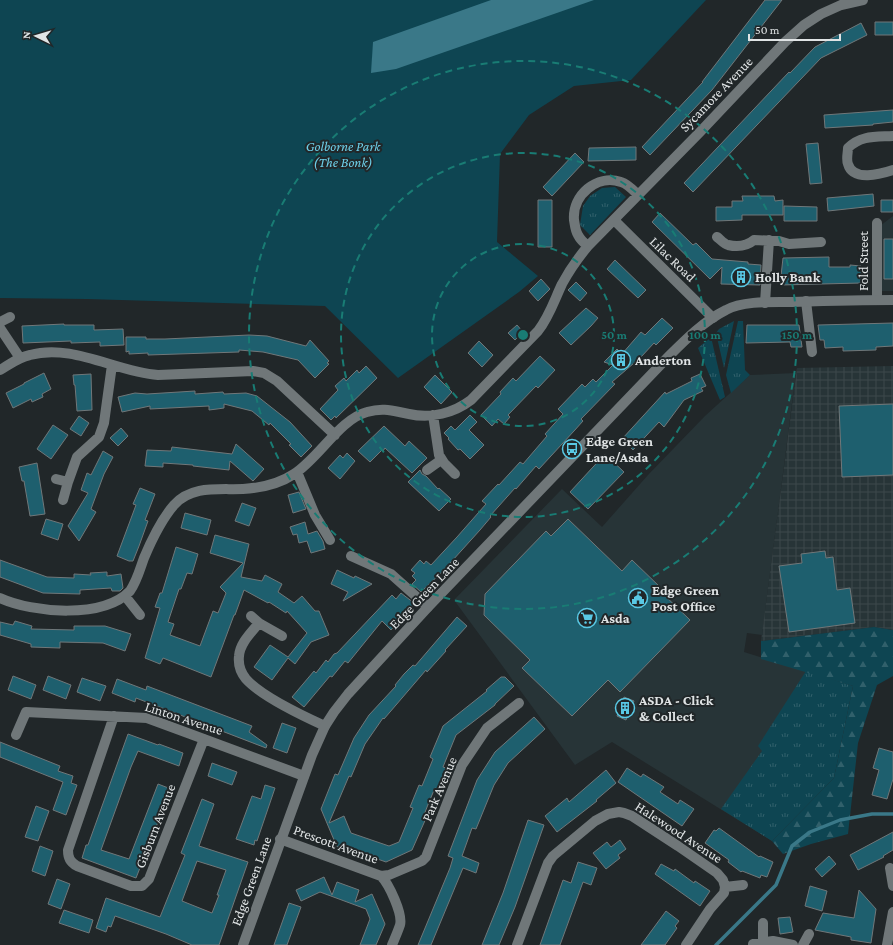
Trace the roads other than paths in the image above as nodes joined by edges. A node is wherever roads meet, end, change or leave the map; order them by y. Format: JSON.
{"nodes":[{"id":1,"x":863,"y":0,"type":"edge"},
{"id":2,"x":893,"y":136,"type":"edge"},
{"id":3,"x":893,"y":170,"type":"edge"},
{"id":4,"x":638,"y":195,"type":"junction"},
{"id":5,"x":614,"y":220,"type":"junction"},
{"id":6,"x":878,"y":223,"type":"dead end"},
{"id":7,"x":717,"y":237,"type":"dead end"},
{"id":8,"x":768,"y":240,"type":"junction"},
{"id":9,"x":821,"y":242,"type":"dead end"},
{"id":10,"x":588,"y":246,"type":"junction"},
{"id":11,"x":877,"y":300,"type":"junction"},
{"id":12,"x":893,"y":300,"type":"edge"},
{"id":13,"x":806,"y":301,"type":"junction"},
{"id":14,"x":764,"y":303,"type":"junction"},
{"id":15,"x":10,"y":317,"type":"dead end"},
{"id":16,"x":714,"y":318,"type":"junction"},
{"id":17,"x":0,"y":322,"type":"edge"},
{"id":18,"x":0,"y":328,"type":"edge"},
{"id":19,"x":812,"y":352,"type":"dead end"},
{"id":20,"x":20,"y":358,"type":"junction"},
{"id":21,"x":112,"y":365,"type":"junction"},
{"id":22,"x":0,"y":370,"type":"edge"},
{"id":23,"x":433,"y":415,"type":"junction"},
{"id":24,"x":335,"y":436,"type":"junction"},
{"id":25,"x":441,"y":460,"type":"junction"},
{"id":26,"x":427,"y":470,"type":"dead end"},
{"id":27,"x":297,"y":472,"type":"junction"},
{"id":28,"x":455,"y":474,"type":"dead end"},
{"id":29,"x":56,"y":479,"type":"dead end"},
{"id":30,"x":68,"y":482,"type":"junction"},
{"id":31,"x":63,"y":500,"type":"dead end"},
{"id":32,"x":330,"y":540,"type":"dead end"},
{"id":33,"x":351,"y":556,"type":"dead end"},
{"id":34,"x":126,"y":596,"type":"junction"},
{"id":35,"x":0,"y":598,"type":"edge"},
{"id":36,"x":428,"y":608,"type":"junction"},
{"id":37,"x":140,"y":615,"type":"dead end"},
{"id":38,"x":251,"y":616,"type":"dead end"},
{"id":39,"x":260,"y":623,"type":"junction"},
{"id":40,"x":282,"y":636,"type":"dead end"},
{"id":41,"x":519,"y":703,"type":"dead end"},
{"id":42,"x":114,"y":716,"type":"junction"},
{"id":43,"x":325,"y":726,"type":"junction"},
{"id":44,"x":16,"y":735,"type":"dead end"},
{"id":45,"x":204,"y":739,"type":"junction"},
{"id":46,"x":304,"y":776,"type":"junction"},
{"id":47,"x":280,"y":839,"type":"junction"},
{"id":48,"x":426,"y":857,"type":"joint"},
{"id":49,"x":890,"y":868,"type":"dead end"},
{"id":50,"x":381,"y":876,"type":"junction"},
{"id":51,"x":743,"y":885,"type":"dead end"},
{"id":52,"x":893,"y":886,"type":"edge"},
{"id":53,"x":725,"y":887,"type":"junction"},
{"id":54,"x":893,"y":912,"type":"edge"},
{"id":55,"x":763,"y":923,"type":"dead end"},
{"id":56,"x":809,"y":934,"type":"dead end"},
{"id":57,"x":758,"y":943,"type":"edge"},
{"id":58,"x":243,"y":945,"type":"edge"},
{"id":59,"x":392,"y":945,"type":"edge"},
{"id":60,"x":517,"y":945,"type":"edge"},
{"id":61,"x":686,"y":945,"type":"edge"},
{"id":62,"x":793,"y":945,"type":"edge"},
{"id":63,"x":803,"y":945,"type":"edge"},
{"id":64,"x":887,"y":945,"type":"edge"}],
"edges":[{"from":1,"to":4,"type":"street","name":"Sycamore Avenue"},
{"from":2,"to":3,"type":"street"},
{"from":4,"to":5,"type":"street","name":"Sycamore Avenue"},
{"from":4,"to":10,"type":"street"},
{"from":5,"to":10,"type":"street","name":"Sycamore Avenue"},
{"from":5,"to":16,"type":"street","name":"Lilac Road"},
{"from":6,"to":11,"type":"street","name":"Fold Street"},
{"from":7,"to":8,"type":"street"},
{"from":8,"to":9,"type":"street"},
{"from":8,"to":14,"type":"street"},
{"from":10,"to":23,"type":"street","name":"Sycamore Avenue"},
{"from":11,"to":12,"type":"street","name":"Edge Green Lane"},
{"from":11,"to":13,"type":"street","name":"Edge Green Lane"},
{"from":13,"to":14,"type":"street","name":"Edge Green Lane"},
{"from":13,"to":19,"type":"street"},
{"from":14,"to":16,"type":"street","name":"Edge Green Lane"},
{"from":15,"to":17,"type":"street"},
{"from":16,"to":36,"type":"street","name":"Edge Green Lane"},
{"from":18,"to":20,"type":"street"},
{"from":20,"to":21,"type":"street"},
{"from":20,"to":22,"type":"street"},
{"from":21,"to":24,"type":"street"},
{"from":21,"to":30,"type":"street"},
{"from":23,"to":24,"type":"street","name":"Sycamore Avenue"},
{"from":23,"to":25,"type":"street"},
{"from":24,"to":27,"type":"street","name":"Sycamore Avenue"},
{"from":25,"to":26,"type":"street"},
{"from":25,"to":28,"type":"street"},
{"from":27,"to":32,"type":"street"},
{"from":27,"to":34,"type":"street","name":"Sycamore Avenue"},
{"from":29,"to":30,"type":"street"},
{"from":30,"to":31,"type":"street"},
{"from":33,"to":36,"type":"street"},
{"from":34,"to":35,"type":"street"},
{"from":34,"to":37,"type":"street"},
{"from":36,"to":43,"type":"street","name":"Edge Green Lane"},
{"from":38,"to":39,"type":"street"},
{"from":39,"to":40,"type":"street"},
{"from":39,"to":43,"type":"street"},
{"from":41,"to":48,"type":"street","name":"Park Avenue"},
{"from":42,"to":44,"type":"street","name":"Linton Avenue"},
{"from":42,"to":45,"type":"street","name":"Linton Avenue"},
{"from":42,"to":45,"type":"street","name":"Gisburn Avenue"},
{"from":43,"to":46,"type":"street","name":"Edge Green Lane"},
{"from":45,"to":46,"type":"street","name":"Linton Avenue"},
{"from":46,"to":47,"type":"street","name":"Edge Green Lane"},
{"from":47,"to":50,"type":"street","name":"Prescott Avenue"},
{"from":47,"to":58,"type":"street","name":"Edge Green Lane"},
{"from":48,"to":50,"type":"street","name":"Prescott Avenue"},
{"from":49,"to":52,"type":"street"},
{"from":50,"to":59,"type":"street","name":"Prescott Avenue"},
{"from":51,"to":53,"type":"street"},
{"from":53,"to":60,"type":"street","name":"Halewood Avenue"},
{"from":53,"to":61,"type":"street"},
{"from":54,"to":64,"type":"street"},
{"from":55,"to":57,"type":"street"},
{"from":56,"to":63,"type":"street"},
{"from":57,"to":62,"type":"street"}]}
